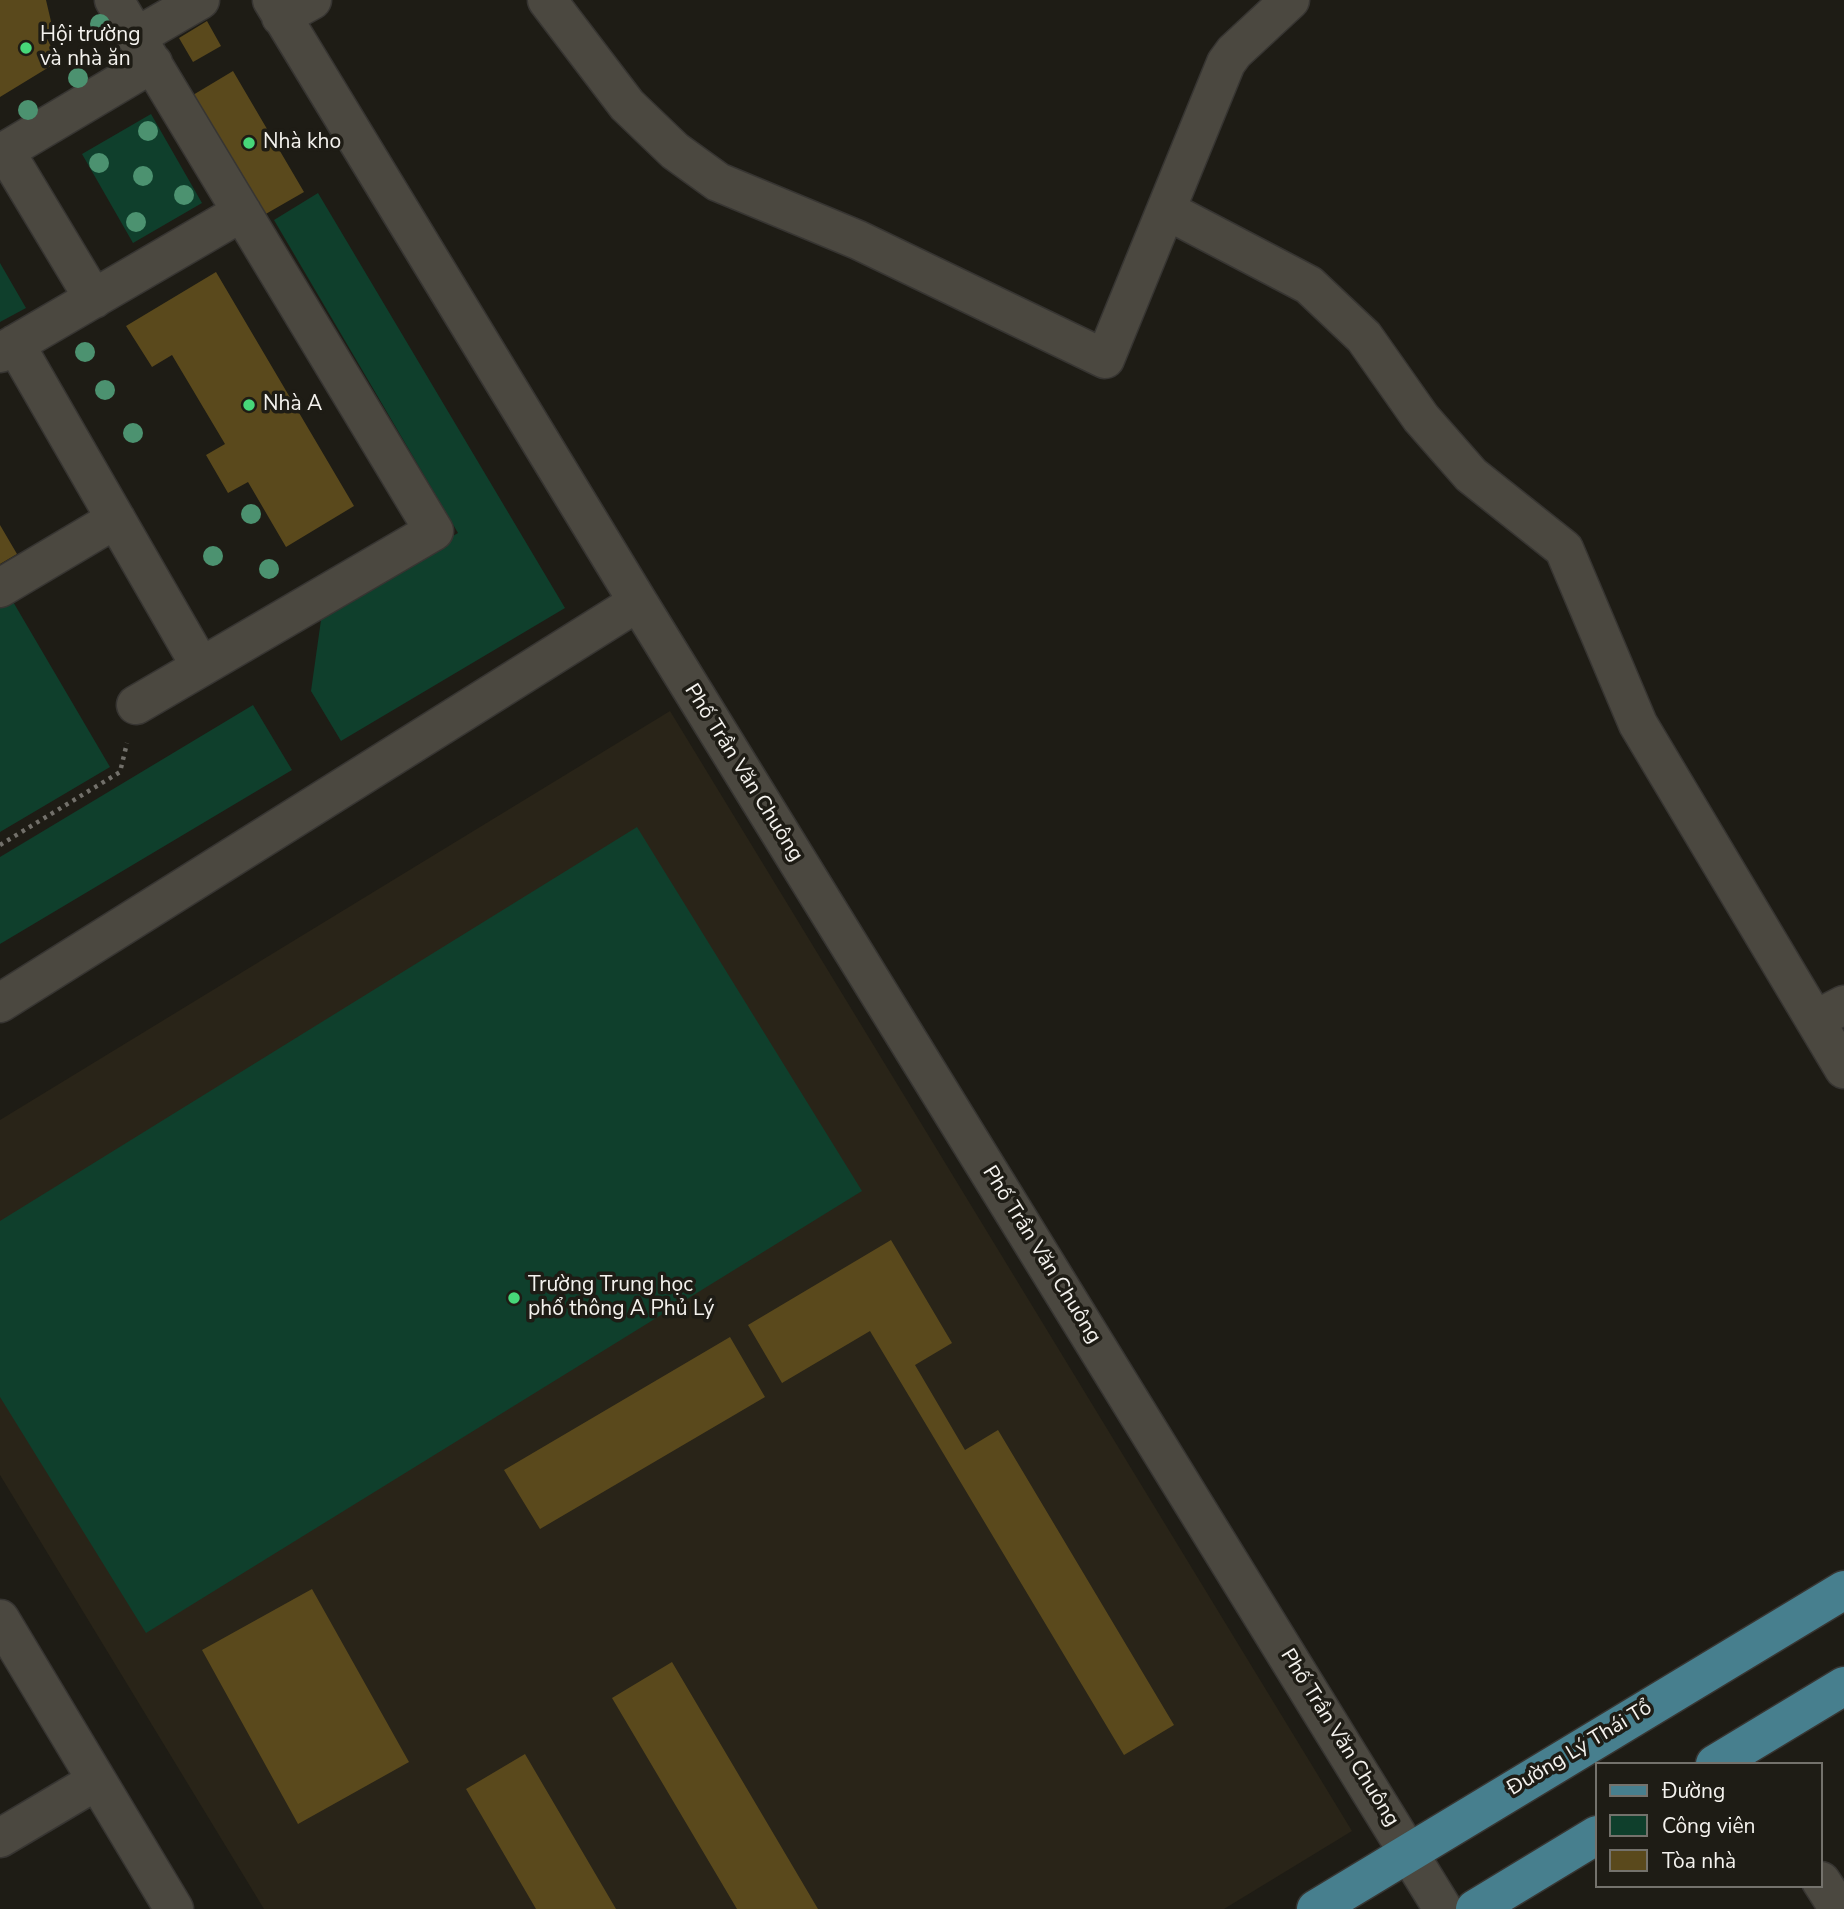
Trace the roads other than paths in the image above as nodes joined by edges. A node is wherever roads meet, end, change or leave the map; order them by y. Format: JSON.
{"nodes":[{"id":1,"x":114,"y":0,"type":"edge"},
{"id":2,"x":200,"y":0,"type":"edge"},
{"id":3,"x":547,"y":0,"type":"edge"},
{"id":4,"x":1290,"y":0,"type":"edge"},
{"id":5,"x":288,"y":6,"type":"edge"},
{"id":6,"x":144,"y":50,"type":"junction"},
{"id":7,"x":3,"y":152,"type":"edge"},
{"id":8,"x":1166,"y":210,"type":"junction"},
{"id":9,"x":242,"y":212,"type":"junction"},
{"id":10,"x":94,"y":299,"type":"junction"},
{"id":11,"x":7,"y":349,"type":"edge"},
{"id":12,"x":116,"y":519,"type":"junction"},
{"id":13,"x":0,"y":588,"type":"edge"},
{"id":14,"x":638,"y":602,"type":"junction"},
{"id":15,"x":201,"y":667,"type":"junction"},
{"id":16,"x":136,"y":705,"type":"road end"},
{"id":17,"x":0,"y":1003,"type":"edge"},
{"id":18,"x":1829,"y":1013,"type":"edge"},
{"id":19,"x":1844,"y":1069,"type":"edge"},
{"id":20,"x":1844,"y":1590,"type":"edge"},
{"id":21,"x":0,"y":1619,"type":"edge"},
{"id":22,"x":1844,"y":1686,"type":"edge"},
{"id":23,"x":1734,"y":1759,"type":"edge"},
{"id":24,"x":96,"y":1781,"type":"junction"},
{"id":25,"x":1596,"y":1836,"type":"edge"},
{"id":26,"x":0,"y":1838,"type":"edge"},
{"id":27,"x":1409,"y":1852,"type":"junction"},
{"id":28,"x":1823,"y":1884,"type":"edge"},
{"id":29,"x":174,"y":1909,"type":"edge"},
{"id":30,"x":1316,"y":1909,"type":"edge"},
{"id":31,"x":1443,"y":1909,"type":"edge"},
{"id":32,"x":1475,"y":1909,"type":"edge"},
{"id":33,"x":1839,"y":1909,"type":"edge"}],
"edges":[{"from":1,"to":6,"type":"street"},
{"from":2,"to":6,"type":"street"},
{"from":3,"to":8,"type":"street"},
{"from":4,"to":8,"type":"street"},
{"from":5,"to":14,"type":"street","name":"Phố Trần Văn Chuông"},
{"from":6,"to":7,"type":"street"},
{"from":6,"to":9,"type":"street"},
{"from":7,"to":10,"type":"street"},
{"from":8,"to":18,"type":"street"},
{"from":9,"to":10,"type":"street"},
{"from":9,"to":15,"type":"street"},
{"from":10,"to":11,"type":"street"},
{"from":11,"to":12,"type":"street"},
{"from":12,"to":13,"type":"street"},
{"from":12,"to":15,"type":"street"},
{"from":14,"to":17,"type":"street"},
{"from":14,"to":27,"type":"street","name":"Phố Trần Văn Chuông"},
{"from":15,"to":16,"type":"street"},
{"from":18,"to":19,"type":"street"},
{"from":20,"to":27,"type":"main road","name":"Đường Lý Thái Tổ"},
{"from":21,"to":24,"type":"street"},
{"from":22,"to":23,"type":"main road"},
{"from":24,"to":26,"type":"street"},
{"from":24,"to":29,"type":"street"},
{"from":25,"to":32,"type":"main road"},
{"from":27,"to":30,"type":"main road","name":"Đường Lý Thái Tổ"},
{"from":27,"to":31,"type":"street","name":"Phố Trần Văn Chuông"},
{"from":28,"to":33,"type":"street"}]}
